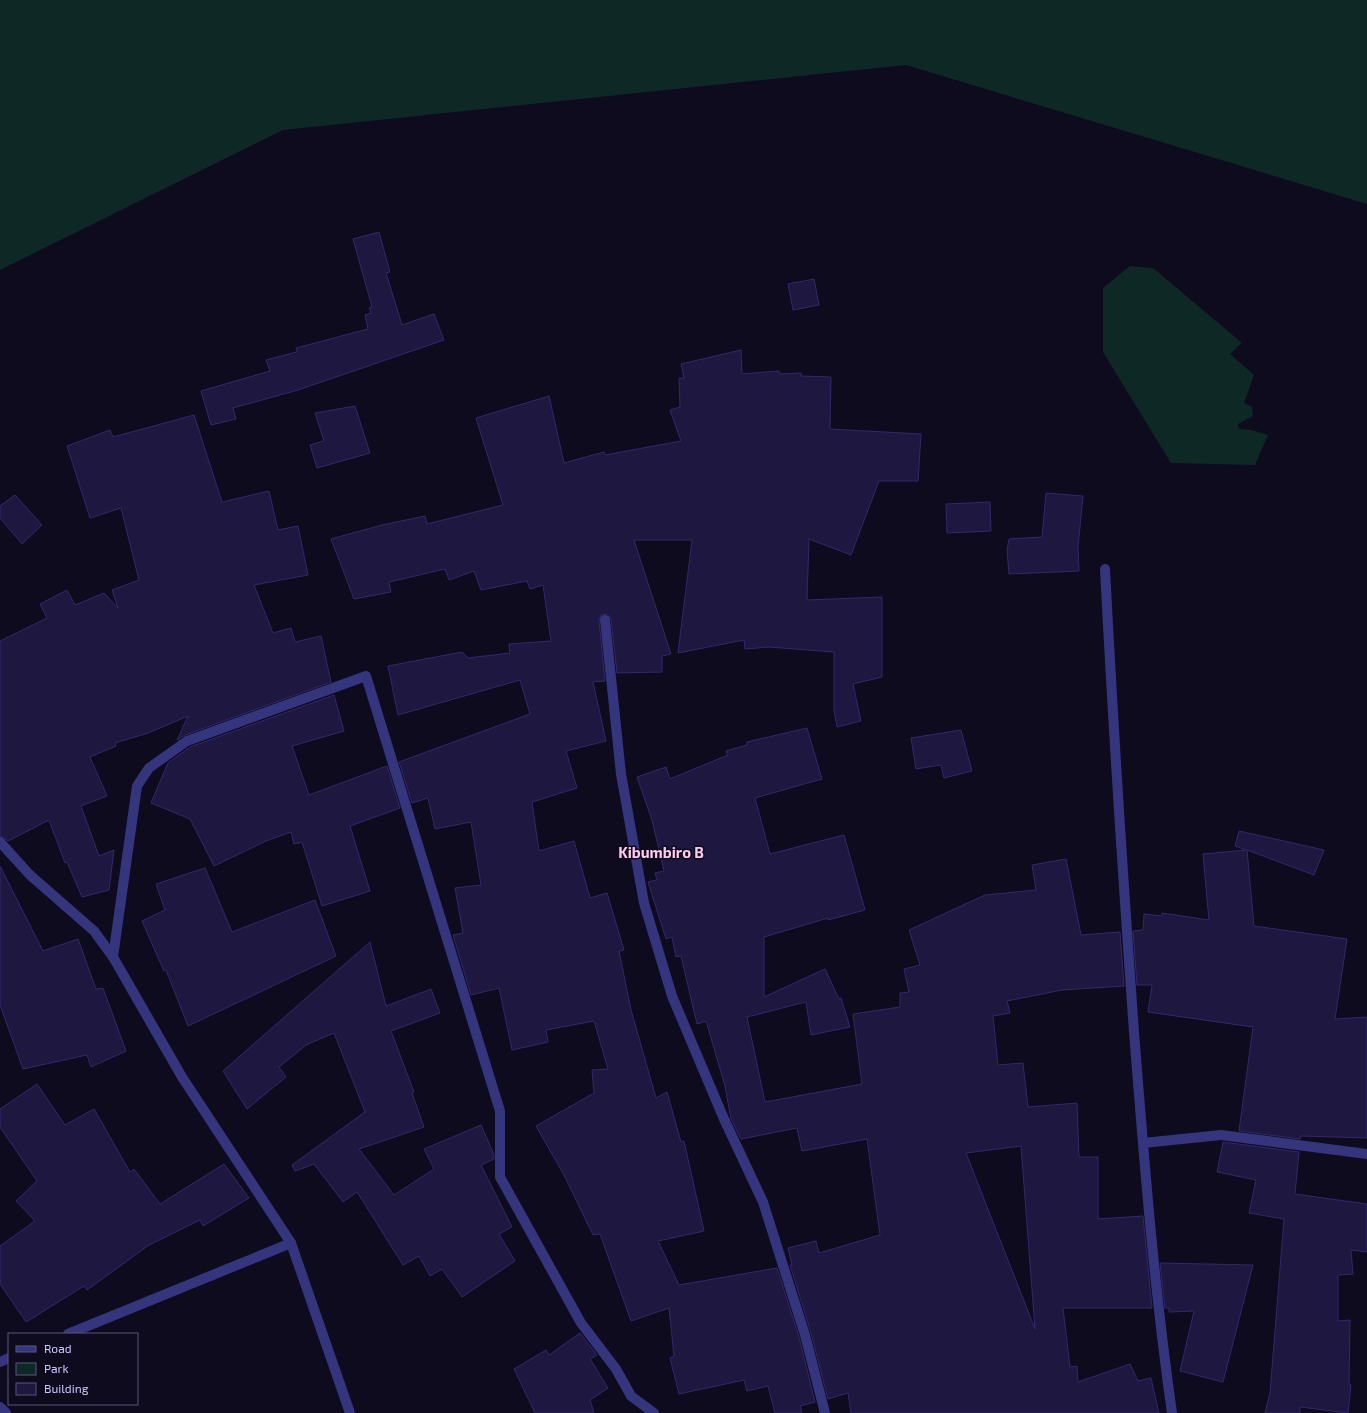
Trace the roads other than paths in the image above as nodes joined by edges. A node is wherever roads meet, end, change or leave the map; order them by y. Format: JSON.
{"nodes":[{"id":1,"x":1105,"y":569,"type":"dead end"},
{"id":2,"x":604,"y":620,"type":"dead end"},
{"id":3,"x":0,"y":842,"type":"edge"},
{"id":4,"x":113,"y":957,"type":"junction"},
{"id":5,"x":1143,"y":1143,"type":"junction"},
{"id":6,"x":1367,"y":1154,"type":"edge"},
{"id":7,"x":291,"y":1243,"type":"junction"},
{"id":8,"x":70,"y":1333,"type":"edge"},
{"id":9,"x":0,"y":1407,"type":"edge"},
{"id":10,"x":6,"y":1413,"type":"edge"},
{"id":11,"x":350,"y":1413,"type":"edge"},
{"id":12,"x":654,"y":1413,"type":"edge"},
{"id":13,"x":825,"y":1413,"type":"edge"},
{"id":14,"x":1172,"y":1413,"type":"edge"}],
"edges":[{"from":1,"to":5,"type":"street"},
{"from":2,"to":13,"type":"street"},
{"from":3,"to":4,"type":"street"},
{"from":4,"to":7,"type":"street"},
{"from":4,"to":12,"type":"street"},
{"from":5,"to":6,"type":"street"},
{"from":5,"to":14,"type":"street"},
{"from":7,"to":8,"type":"street"},
{"from":7,"to":11,"type":"street"},
{"from":9,"to":10,"type":"street"}]}
